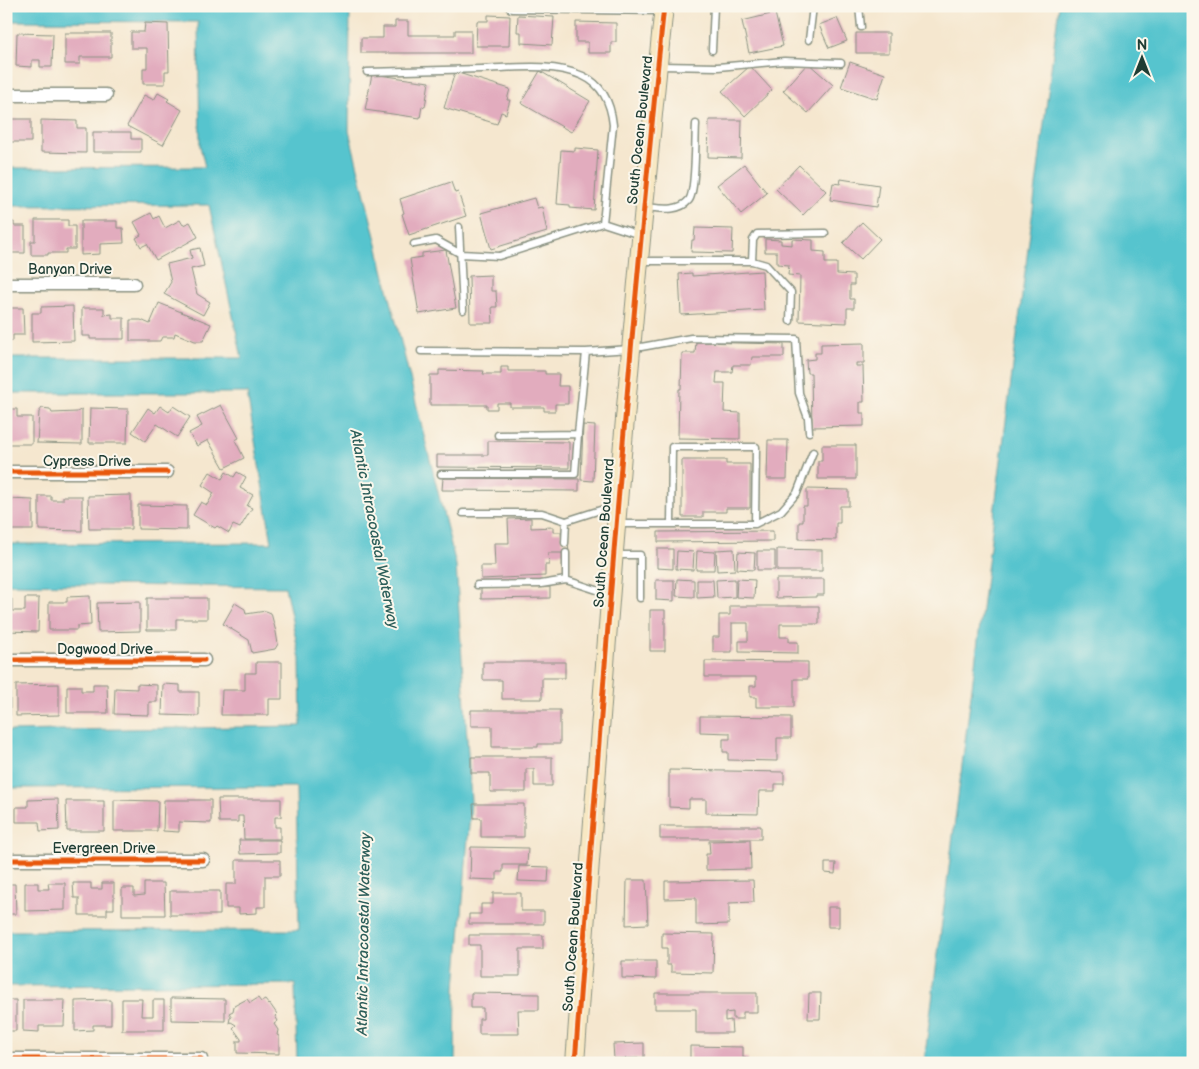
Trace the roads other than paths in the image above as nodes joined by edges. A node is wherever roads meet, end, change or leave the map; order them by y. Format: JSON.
{"nodes":[{"id":1,"x":512,"y":6,"type":"edge"},
{"id":2,"x":714,"y":6,"type":"edge"},
{"id":3,"x":731,"y":6,"type":"edge"},
{"id":4,"x":736,"y":6,"type":"edge"},
{"id":5,"x":813,"y":6,"type":"edge"},
{"id":6,"x":859,"y":6,"type":"edge"},
{"id":7,"x":664,"y":7,"type":"edge"},
{"id":8,"x":861,"y":27,"type":"dead end"},
{"id":9,"x":809,"y":40,"type":"dead end"},
{"id":10,"x":712,"y":50,"type":"dead end"},
{"id":11,"x":841,"y":63,"type":"dead end"},
{"id":12,"x":658,"y":66,"type":"junction"},
{"id":13,"x":367,"y":72,"type":"dead end"},
{"id":14,"x":6,"y":95,"type":"edge"},
{"id":15,"x":106,"y":95,"type":"dead end"},
{"id":16,"x":696,"y":124,"type":"dead end"},
{"id":17,"x":643,"y":207,"type":"junction"},
{"id":18,"x":603,"y":223,"type":"junction"},
{"id":19,"x":459,"y":226,"type":"dead end"},
{"id":20,"x":825,"y":233,"type":"dead end"},
{"id":21,"x":640,"y":235,"type":"junction"},
{"id":22,"x":414,"y":244,"type":"dead end"},
{"id":23,"x":461,"y":254,"type":"junction"},
{"id":24,"x":638,"y":261,"type":"junction"},
{"id":25,"x":752,"y":261,"type":"junction"},
{"id":26,"x":6,"y":284,"type":"edge"},
{"id":27,"x":134,"y":284,"type":"dead end"},
{"id":28,"x":463,"y":310,"type":"dead end"},
{"id":29,"x":790,"y":321,"type":"dead end"},
{"id":30,"x":630,"y":349,"type":"junction"},
{"id":31,"x":421,"y":351,"type":"dead end"},
{"id":32,"x":586,"y":352,"type":"junction"},
{"id":33,"x":810,"y":432,"type":"dead end"},
{"id":34,"x":578,"y":434,"type":"junction"},
{"id":35,"x":498,"y":435,"type":"dead end"},
{"id":36,"x":813,"y":452,"type":"dead end"},
{"id":37,"x":6,"y":472,"type":"edge"},
{"id":38,"x":167,"y":472,"type":"dead end"},
{"id":39,"x":441,"y":474,"type":"dead end"},
{"id":40,"x":617,"y":505,"type":"junction"},
{"id":41,"x":462,"y":513,"type":"dead end"},
{"id":42,"x":566,"y":521,"type":"junction"},
{"id":43,"x":616,"y":524,"type":"junction"},
{"id":44,"x":671,"y":524,"type":"junction"},
{"id":45,"x":755,"y":524,"type":"junction"},
{"id":46,"x":565,"y":543,"type":"dead end"},
{"id":47,"x":566,"y":553,"type":"dead end"},
{"id":48,"x":613,"y":555,"type":"junction"},
{"id":49,"x":566,"y":580,"type":"junction"},
{"id":50,"x":477,"y":585,"type":"dead end"},
{"id":51,"x":610,"y":594,"type":"junction"},
{"id":52,"x":640,"y":598,"type":"dead end"},
{"id":53,"x":6,"y":660,"type":"edge"},
{"id":54,"x":204,"y":660,"type":"dead end"},
{"id":55,"x":6,"y":860,"type":"edge"},
{"id":56,"x":203,"y":860,"type":"dead end"},
{"id":57,"x":201,"y":1059,"type":"dead end"},
{"id":58,"x":6,"y":1060,"type":"edge"},
{"id":59,"x":575,"y":1063,"type":"edge"}],
"edges":[{"from":1,"to":7,"type":"street"},
{"from":2,"to":10,"type":"lane"},
{"from":3,"to":4,"type":"lane"},
{"from":5,"to":9,"type":"lane"},
{"from":6,"to":8,"type":"lane"},
{"from":7,"to":12,"type":"main road","name":"South Ocean Boulevard"},
{"from":11,"to":12,"type":"lane"},
{"from":12,"to":17,"type":"main road","name":"South Ocean Boulevard"},
{"from":13,"to":18,"type":"lane"},
{"from":14,"to":15,"type":"street"},
{"from":16,"to":17,"type":"lane"},
{"from":17,"to":21,"type":"main road","name":"South Ocean Boulevard"},
{"from":18,"to":21,"type":"lane"},
{"from":18,"to":23,"type":"lane"},
{"from":19,"to":23,"type":"lane"},
{"from":20,"to":25,"type":"lane"},
{"from":21,"to":24,"type":"main road","name":"South Ocean Boulevard"},
{"from":22,"to":23,"type":"lane"},
{"from":23,"to":28,"type":"lane"},
{"from":24,"to":25,"type":"lane"},
{"from":24,"to":30,"type":"main road","name":"South Ocean Boulevard"},
{"from":25,"to":29,"type":"lane"},
{"from":26,"to":27,"type":"street","name":"Banyan Drive"},
{"from":30,"to":32,"type":"lane"},
{"from":30,"to":33,"type":"lane"},
{"from":30,"to":40,"type":"main road","name":"South Ocean Boulevard"},
{"from":31,"to":32,"type":"lane"},
{"from":32,"to":34,"type":"lane"},
{"from":34,"to":35,"type":"lane"},
{"from":34,"to":39,"type":"lane"},
{"from":36,"to":45,"type":"lane"},
{"from":37,"to":38,"type":"street","name":"Cypress Drive"},
{"from":40,"to":42,"type":"lane"},
{"from":40,"to":43,"type":"main road","name":"South Ocean Boulevard"},
{"from":41,"to":42,"type":"lane"},
{"from":42,"to":46,"type":"lane"},
{"from":43,"to":44,"type":"lane"},
{"from":43,"to":48,"type":"main road","name":"South Ocean Boulevard"},
{"from":44,"to":45,"type":"lane"},
{"from":44,"to":45,"type":"lane"},
{"from":47,"to":49,"type":"lane"},
{"from":48,"to":51,"type":"main road","name":"South Ocean Boulevard"},
{"from":48,"to":52,"type":"lane"},
{"from":49,"to":50,"type":"lane"},
{"from":49,"to":51,"type":"lane"},
{"from":51,"to":59,"type":"main road","name":"South Ocean Boulevard"},
{"from":53,"to":54,"type":"street","name":"Dogwood Drive"},
{"from":55,"to":56,"type":"street","name":"Evergreen Drive"},
{"from":57,"to":58,"type":"street"}]}
